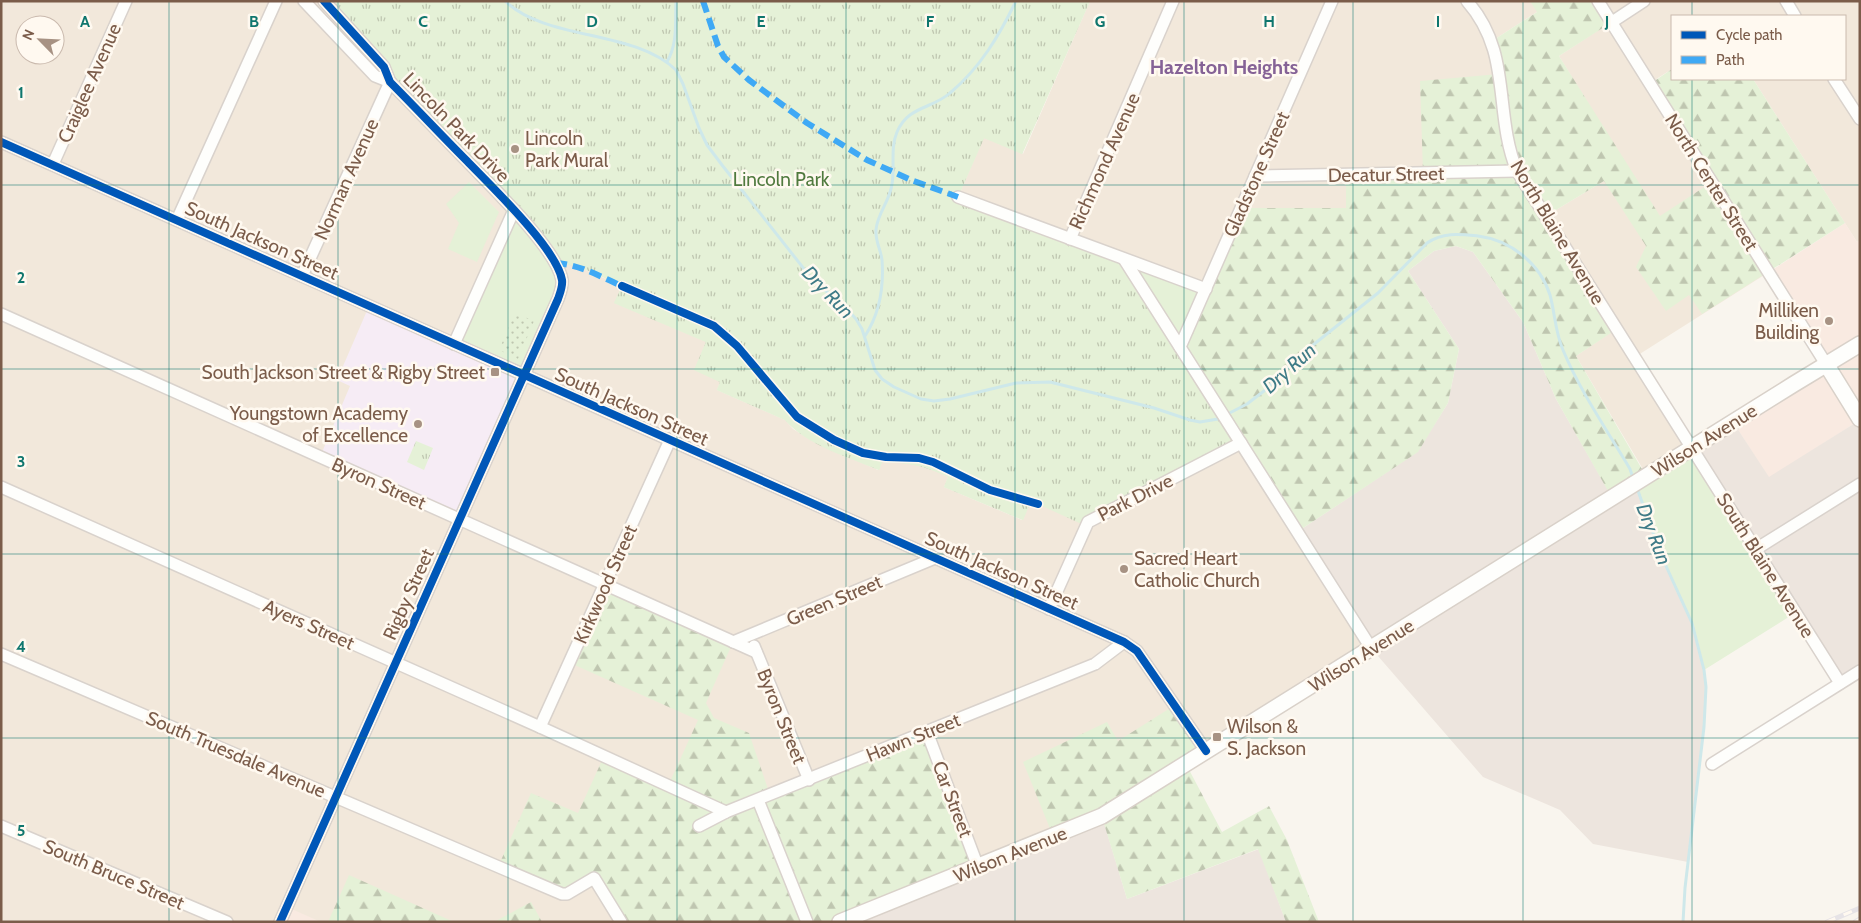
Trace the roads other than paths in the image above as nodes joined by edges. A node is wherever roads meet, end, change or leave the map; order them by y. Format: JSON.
{"nodes":[{"id":1,"x":126,"y":1,"type":"edge"},
{"id":2,"x":276,"y":1,"type":"edge"},
{"id":3,"x":304,"y":1,"type":"edge"},
{"id":4,"x":324,"y":1,"type":"edge"},
{"id":5,"x":1173,"y":1,"type":"edge"},
{"id":6,"x":1332,"y":1,"type":"edge"},
{"id":7,"x":1467,"y":1,"type":"edge"},
{"id":8,"x":1598,"y":1,"type":"edge"},
{"id":9,"x":1644,"y":1,"type":"edge"},
{"id":10,"x":1786,"y":1,"type":"edge"},
{"id":11,"x":1794,"y":15,"type":"edge"},
{"id":12,"x":1612,"y":22,"type":"junction"},
{"id":13,"x":1835,"y":80,"type":"edge"},
{"id":14,"x":390,"y":82,"type":"junction"},
{"id":15,"x":1860,"y":119,"type":"edge"},
{"id":16,"x":1,"y":142,"type":"edge"},
{"id":17,"x":53,"y":164,"type":"junction"},
{"id":18,"x":1517,"y":171,"type":"junction"},
{"id":19,"x":1255,"y":176,"type":"junction"},
{"id":20,"x":958,"y":197,"type":"dead end"},
{"id":21,"x":514,"y":210,"type":"junction"},
{"id":22,"x":177,"y":220,"type":"junction"},
{"id":23,"x":1070,"y":239,"type":"junction"},
{"id":24,"x":1124,"y":259,"type":"junction"},
{"id":25,"x":302,"y":276,"type":"junction"},
{"id":26,"x":562,"y":279,"type":"joint"},
{"id":27,"x":1206,"y":289,"type":"junction"},
{"id":28,"x":1,"y":314,"type":"edge"},
{"id":29,"x":454,"y":344,"type":"junction"},
{"id":30,"x":1860,"y":344,"type":"edge"},
{"id":31,"x":1180,"y":347,"type":"junction"},
{"id":32,"x":1826,"y":364,"type":"junction"},
{"id":33,"x":524,"y":376,"type":"junction"},
{"id":34,"x":1860,"y":419,"type":"edge"},
{"id":35,"x":670,"y":440,"type":"junction"},
{"id":36,"x":1241,"y":443,"type":"junction"},
{"id":37,"x":1692,"y":448,"type":"junction"},
{"id":38,"x":1860,"y":484,"type":"edge"},
{"id":39,"x":1,"y":487,"type":"edge"},
{"id":40,"x":460,"y":519,"type":"junction"},
{"id":41,"x":1756,"y":549,"type":"junction"},
{"id":42,"x":934,"y":558,"type":"junction"},
{"id":43,"x":605,"y":584,"type":"junction"},
{"id":44,"x":1049,"y":609,"type":"junction"},
{"id":45,"x":749,"y":635,"type":"junction"},
{"id":46,"x":733,"y":642,"type":"junction"},
{"id":47,"x":1124,"y":642,"type":"junction"},
{"id":48,"x":1371,"y":648,"type":"junction"},
{"id":49,"x":756,"y":652,"type":"junction"},
{"id":50,"x":1,"y":654,"type":"edge"},
{"id":51,"x":396,"y":663,"type":"junction"},
{"id":52,"x":1860,"y":671,"type":"edge"},
{"id":53,"x":1840,"y":683,"type":"junction"},
{"id":54,"x":540,"y":727,"type":"junction"},
{"id":55,"x":927,"y":732,"type":"junction"},
{"id":56,"x":1206,"y":751,"type":"junction"},
{"id":57,"x":1712,"y":764,"type":"dead end"},
{"id":58,"x":808,"y":780,"type":"junction"},
{"id":59,"x":336,"y":796,"type":"junction"},
{"id":60,"x":758,"y":800,"type":"junction"},
{"id":61,"x":726,"y":812,"type":"junction"},
{"id":62,"x":1,"y":826,"type":"edge"},
{"id":63,"x":699,"y":826,"type":"dead end"},
{"id":64,"x":978,"y":867,"type":"junction"},
{"id":65,"x":227,"y":922,"type":"edge"},
{"id":66,"x":280,"y":922,"type":"edge"},
{"id":67,"x":621,"y":922,"type":"edge"},
{"id":68,"x":807,"y":922,"type":"edge"},
{"id":69,"x":840,"y":922,"type":"edge"}],
"edges":[{"from":1,"to":17,"type":"street","name":"Craiglee Avenue"},
{"from":2,"to":22,"type":"street"},
{"from":3,"to":14,"type":"street","name":"Lincoln Park Drive"},
{"from":4,"to":14,"type":"street","name":"Lincoln Park Drive"},
{"from":5,"to":23,"type":"street","name":"Richmond Avenue"},
{"from":6,"to":19,"type":"street","name":"Gladstone Street"},
{"from":7,"to":18,"type":"street","name":"North Blaine Avenue"},
{"from":8,"to":12,"type":"street","name":"North Center Street"},
{"from":9,"to":12,"type":"street"},
{"from":10,"to":11,"type":"street"},
{"from":12,"to":32,"type":"street","name":"North Center Street"},
{"from":13,"to":15,"type":"street"},
{"from":14,"to":21,"type":"street","name":"Lincoln Park Drive"},
{"from":14,"to":25,"type":"street","name":"Norman Avenue"},
{"from":16,"to":17,"type":"street","name":"South Jackson Street"},
{"from":17,"to":22,"type":"street","name":"South Jackson Street"},
{"from":18,"to":19,"type":"street","name":"Decatur Street"},
{"from":18,"to":37,"type":"street","name":"North Blaine Avenue"},
{"from":19,"to":27,"type":"street","name":"Gladstone Street"},
{"from":20,"to":23,"type":"street"},
{"from":21,"to":26,"type":"street","name":"Lincoln Park Drive"},
{"from":21,"to":29,"type":"street"},
{"from":22,"to":25,"type":"street","name":"South Jackson Street"},
{"from":23,"to":24,"type":"street"},
{"from":24,"to":27,"type":"street"},
{"from":24,"to":31,"type":"street"},
{"from":25,"to":29,"type":"street","name":"South Jackson Street"},
{"from":26,"to":33,"type":"street","name":"Rigby Street"},
{"from":27,"to":31,"type":"street","name":"Gladstone Street"},
{"from":28,"to":40,"type":"street","name":"Byron Street"},
{"from":29,"to":33,"type":"street","name":"South Jackson Street"},
{"from":30,"to":32,"type":"main road","name":"Wilson Avenue"},
{"from":31,"to":36,"type":"street"},
{"from":32,"to":34,"type":"main road"},
{"from":32,"to":37,"type":"main road","name":"Wilson Avenue"},
{"from":33,"to":35,"type":"street","name":"South Jackson Street"},
{"from":33,"to":40,"type":"street","name":"Rigby Street"},
{"from":35,"to":42,"type":"street","name":"South Jackson Street"},
{"from":35,"to":43,"type":"street","name":"Kirkwood Street"},
{"from":36,"to":44,"type":"street","name":"Park Drive"},
{"from":36,"to":48,"type":"street"},
{"from":37,"to":41,"type":"street","name":"South Blaine Avenue"},
{"from":37,"to":48,"type":"main road","name":"Wilson Avenue"},
{"from":38,"to":41,"type":"street"},
{"from":39,"to":51,"type":"street","name":"Ayers Street"},
{"from":40,"to":43,"type":"street","name":"Byron Street"},
{"from":40,"to":51,"type":"street","name":"Rigby Street"},
{"from":41,"to":53,"type":"street","name":"South Blaine Avenue"},
{"from":42,"to":44,"type":"street","name":"South Jackson Street"},
{"from":42,"to":45,"type":"street","name":"Green Street"},
{"from":43,"to":46,"type":"street","name":"Byron Street"},
{"from":43,"to":54,"type":"street","name":"Kirkwood Street"},
{"from":44,"to":47,"type":"street","name":"South Jackson Street"},
{"from":45,"to":46,"type":"street","name":"Green Street"},
{"from":45,"to":49,"type":"street","name":"Byron Street"},
{"from":46,"to":49,"type":"street","name":"Byron Street"},
{"from":47,"to":55,"type":"street","name":"Hawn Street"},
{"from":47,"to":56,"type":"street","name":"South Jackson Street"},
{"from":48,"to":56,"type":"main road","name":"Wilson Avenue"},
{"from":49,"to":58,"type":"street","name":"Byron Street"},
{"from":50,"to":59,"type":"street","name":"South Truesdale Avenue"},
{"from":51,"to":54,"type":"street","name":"Ayers Street"},
{"from":51,"to":59,"type":"street","name":"Rigby Street"},
{"from":52,"to":53,"type":"street"},
{"from":53,"to":57,"type":"street"},
{"from":54,"to":61,"type":"street","name":"Ayers Street"},
{"from":55,"to":58,"type":"street","name":"Hawn Street"},
{"from":55,"to":64,"type":"street","name":"Car Street"},
{"from":56,"to":64,"type":"main road","name":"Wilson Avenue"},
{"from":58,"to":60,"type":"street","name":"Hawn Street"},
{"from":59,"to":66,"type":"street","name":"Rigby Street"},
{"from":59,"to":67,"type":"street","name":"South Truesdale Avenue"},
{"from":60,"to":61,"type":"street","name":"Hawn Street"},
{"from":60,"to":68,"type":"street"},
{"from":61,"to":63,"type":"street","name":"Hawn Street"},
{"from":62,"to":65,"type":"street","name":"South Bruce Street"},
{"from":64,"to":69,"type":"main road","name":"Wilson Avenue"}]}
